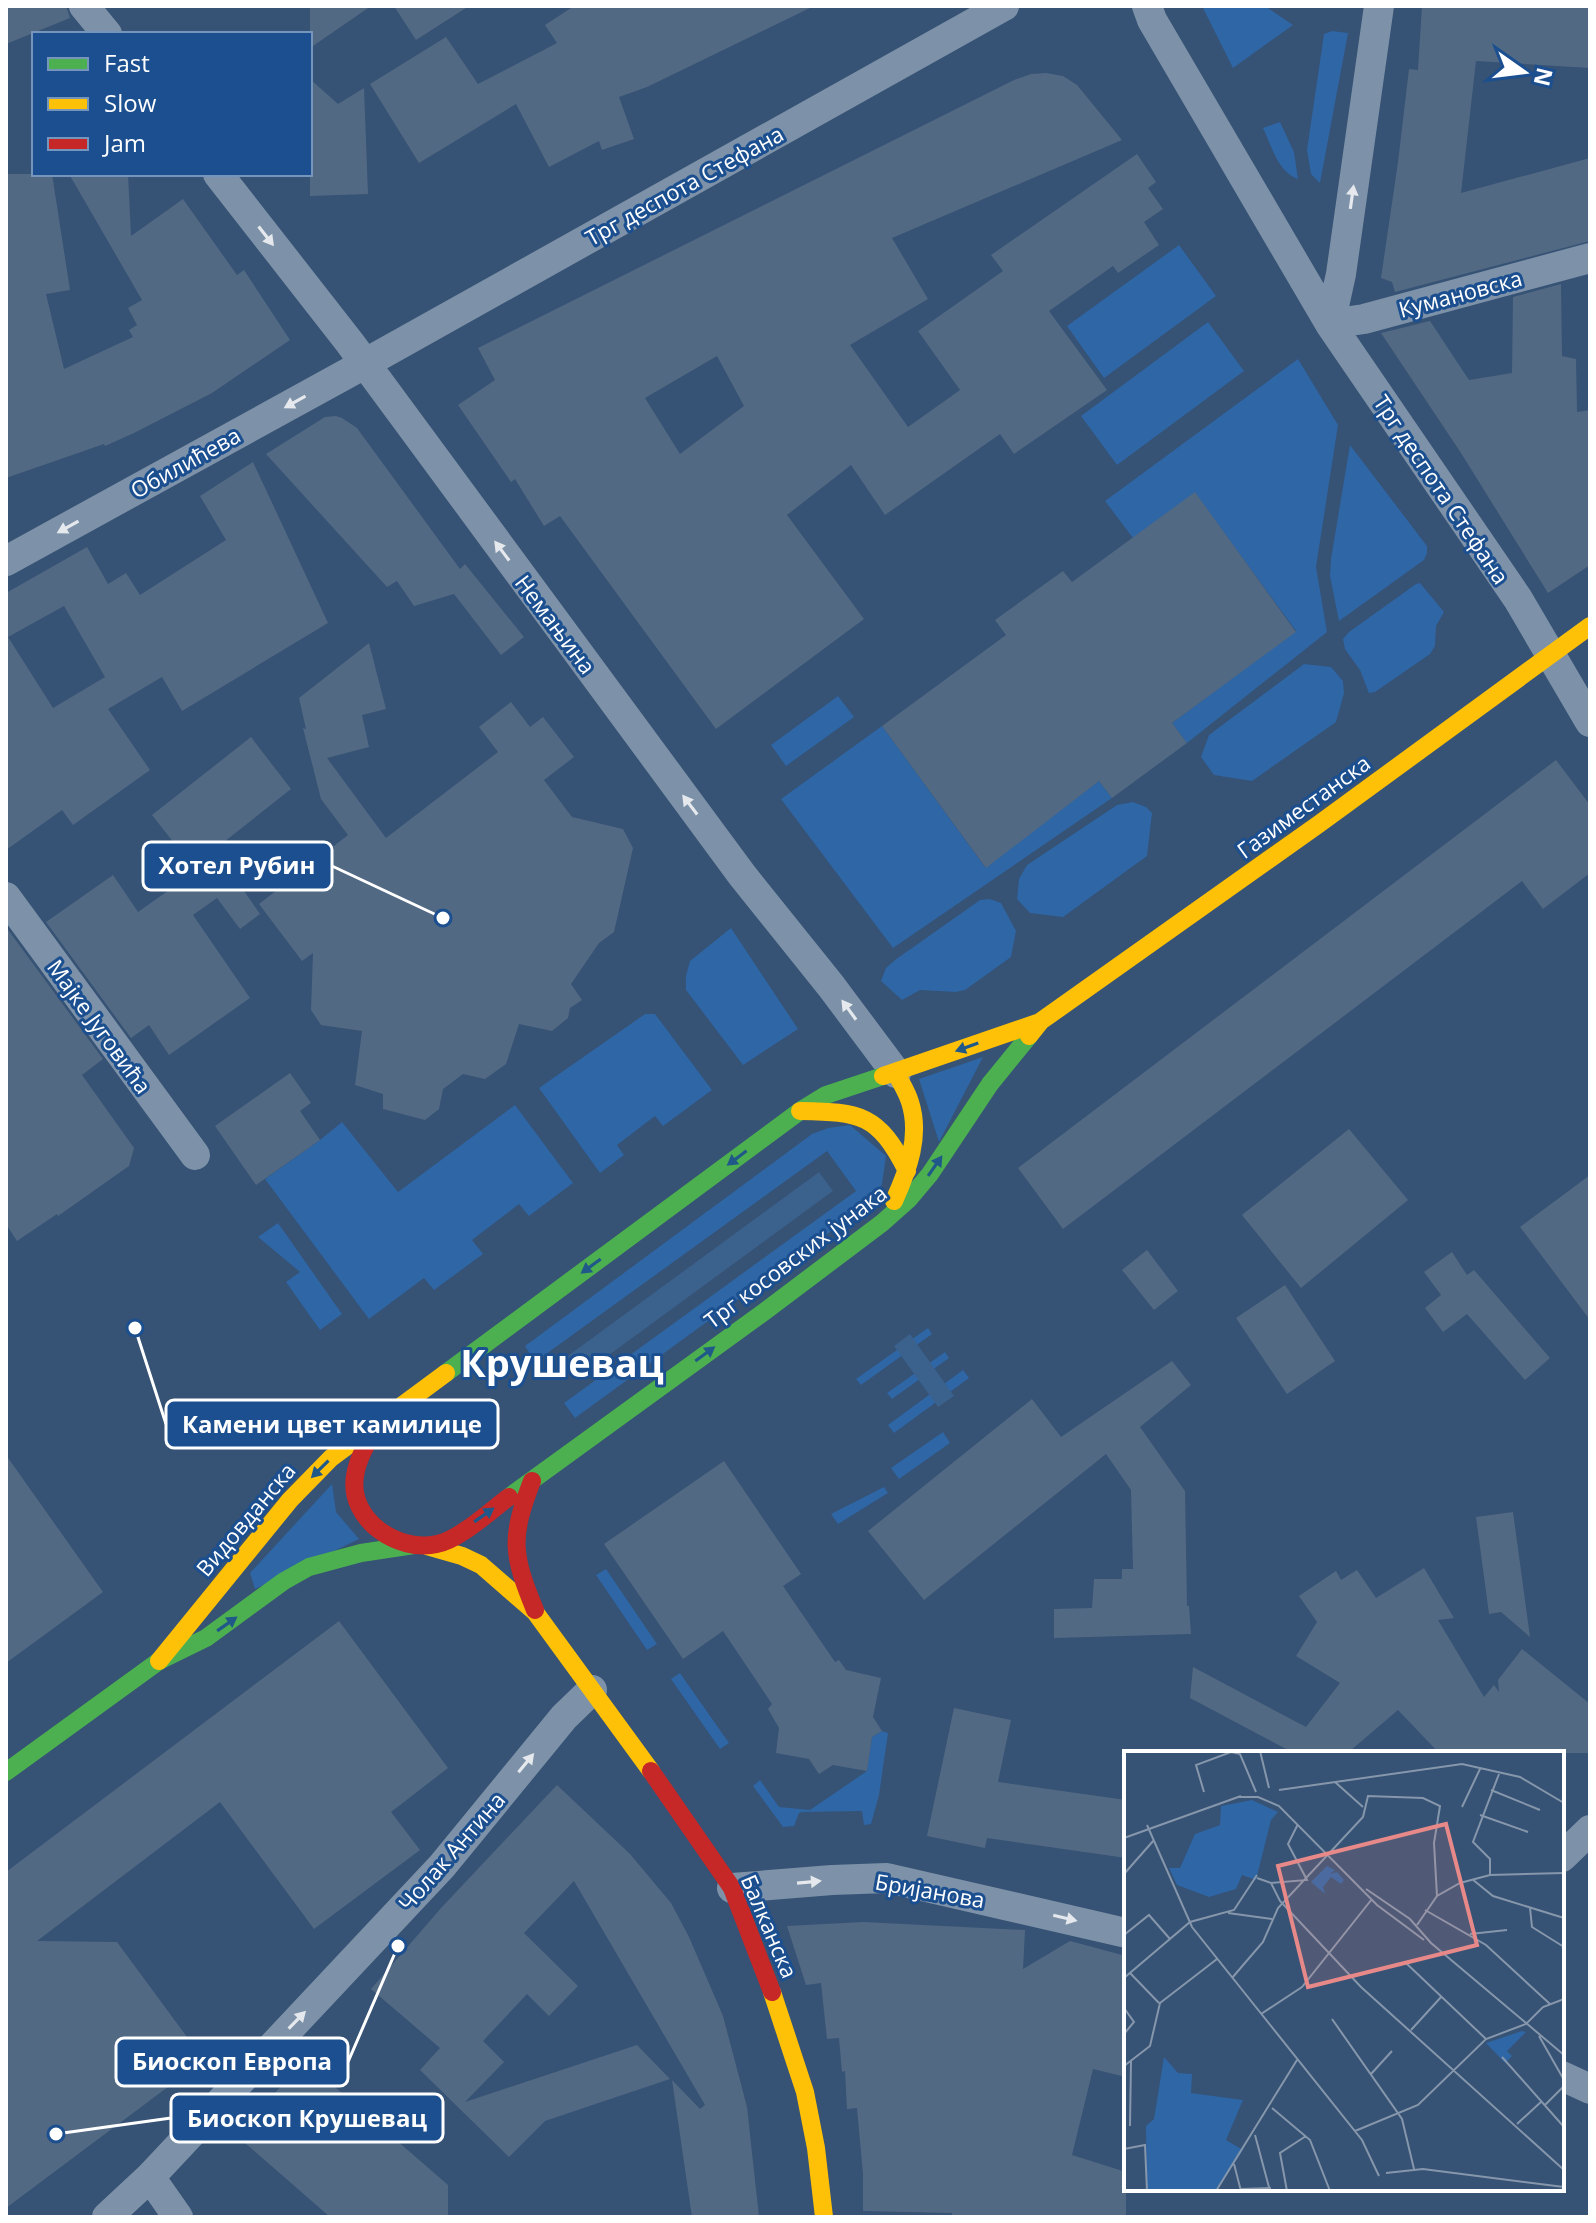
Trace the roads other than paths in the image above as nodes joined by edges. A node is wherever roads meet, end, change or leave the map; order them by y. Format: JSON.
{"nodes":[{"id":1,"x":84,"y":6,"type":"edge"},
{"id":2,"x":1004,"y":6,"type":"edge"},
{"id":3,"x":1147,"y":6,"type":"edge"},
{"id":4,"x":1379,"y":6,"type":"edge"},
{"id":5,"x":105,"y":32,"type":"edge"},
{"id":6,"x":220,"y":176,"type":"edge"},
{"id":7,"x":1590,"y":258,"type":"edge"},
{"id":8,"x":1330,"y":324,"type":"junction"},
{"id":9,"x":363,"y":363,"type":"junction"},
{"id":10,"x":6,"y":561,"type":"edge"},
{"id":11,"x":1590,"y":626,"type":"edge"},
{"id":12,"x":1551,"y":656,"type":"junction"},
{"id":13,"x":1590,"y":722,"type":"edge"},
{"id":14,"x":6,"y":897,"type":"edge"},
{"id":15,"x":1041,"y":1021,"type":"junction"},
{"id":16,"x":896,"y":1073,"type":"junction"},
{"id":17,"x":800,"y":1111,"type":"junction"},
{"id":18,"x":195,"y":1155,"type":"dead end"},
{"id":19,"x":907,"y":1171,"type":"junction"},
{"id":20,"x":882,"y":1223,"type":"junction"},
{"id":21,"x":381,"y":1420,"type":"junction"},
{"id":22,"x":532,"y":1481,"type":"junction"},
{"id":23,"x":421,"y":1545,"type":"junction"},
{"id":24,"x":535,"y":1612,"type":"junction"},
{"id":25,"x":159,"y":1661,"type":"junction"},
{"id":26,"x":592,"y":1690,"type":"junction"},
{"id":27,"x":6,"y":1772,"type":"edge"},
{"id":28,"x":1590,"y":1830,"type":"edge"},
{"id":29,"x":1564,"y":1855,"type":"edge"},
{"id":30,"x":732,"y":1888,"type":"junction"},
{"id":31,"x":1124,"y":1933,"type":"edge"},
{"id":32,"x":1564,"y":2077,"type":"edge"},
{"id":33,"x":1590,"y":2089,"type":"edge"},
{"id":34,"x":150,"y":2177,"type":"junction"},
{"id":35,"x":107,"y":2217,"type":"edge"},
{"id":36,"x":178,"y":2217,"type":"edge"},
{"id":37,"x":824,"y":2217,"type":"edge"}],
"edges":[{"from":1,"to":5,"type":"street"},
{"from":2,"to":9,"type":"street","name":"Трг деспота Стефана"},
{"from":3,"to":8,"type":"street","name":"Трг деспота Стефана"},
{"from":8,"to":4,"type":"street","one_way":true},
{"from":6,"to":9,"type":"street","name":"Немањина","one_way":true},
{"from":7,"to":8,"type":"street","name":"Кумановска"},
{"from":8,"to":12,"type":"street","name":"Трг деспота Стефана"},
{"from":9,"to":10,"type":"street","name":"Обилићева","one_way":true},
{"from":16,"to":9,"type":"street","name":"Немањина","one_way":true},
{"from":11,"to":12,"type":"main road","name":"Газиместанска"},
{"from":12,"to":13,"type":"street","name":"Трг деспота Стефана"},
{"from":12,"to":15,"type":"main road","name":"Газиместанска"},
{"from":14,"to":18,"type":"street","name":"Мајке Југовића"},
{"from":15,"to":16,"type":"main road","one_way":true},
{"from":20,"to":15,"type":"main road","name":"Трг косовских јунака","one_way":true},
{"from":16,"to":17,"type":"main road"},
{"from":16,"to":19,"type":"main road"},
{"from":17,"to":19,"type":"main road"},
{"from":17,"to":21,"type":"main road","one_way":true},
{"from":19,"to":20,"type":"main road"},
{"from":22,"to":20,"type":"main road","name":"Трг косовских јунака","one_way":true},
{"from":21,"to":23,"type":"main road"},
{"from":21,"to":25,"type":"main road","name":"Видовданска","one_way":true},
{"from":23,"to":22,"type":"main road","name":"Трг косовских јунака","one_way":true},
{"from":22,"to":24,"type":"main road","name":"Балканска"},
{"from":23,"to":24,"type":"main road","name":"Балканска"},
{"from":25,"to":23,"type":"main road","name":"Видовданска","one_way":true},
{"from":24,"to":26,"type":"main road","name":"Балканска"},
{"from":25,"to":27,"type":"main road","name":"Видовданска"},
{"from":26,"to":30,"type":"main road","name":"Балканска"},
{"from":34,"to":26,"type":"street","name":"Чолак Антина","one_way":true},
{"from":28,"to":29,"type":"street"},
{"from":30,"to":31,"type":"street","name":"Бријанова","one_way":true},
{"from":30,"to":37,"type":"main road","name":"Балканска"},
{"from":32,"to":33,"type":"street"},
{"from":34,"to":35,"type":"street","name":"Чолак Антина"},
{"from":34,"to":36,"type":"street"}]}
